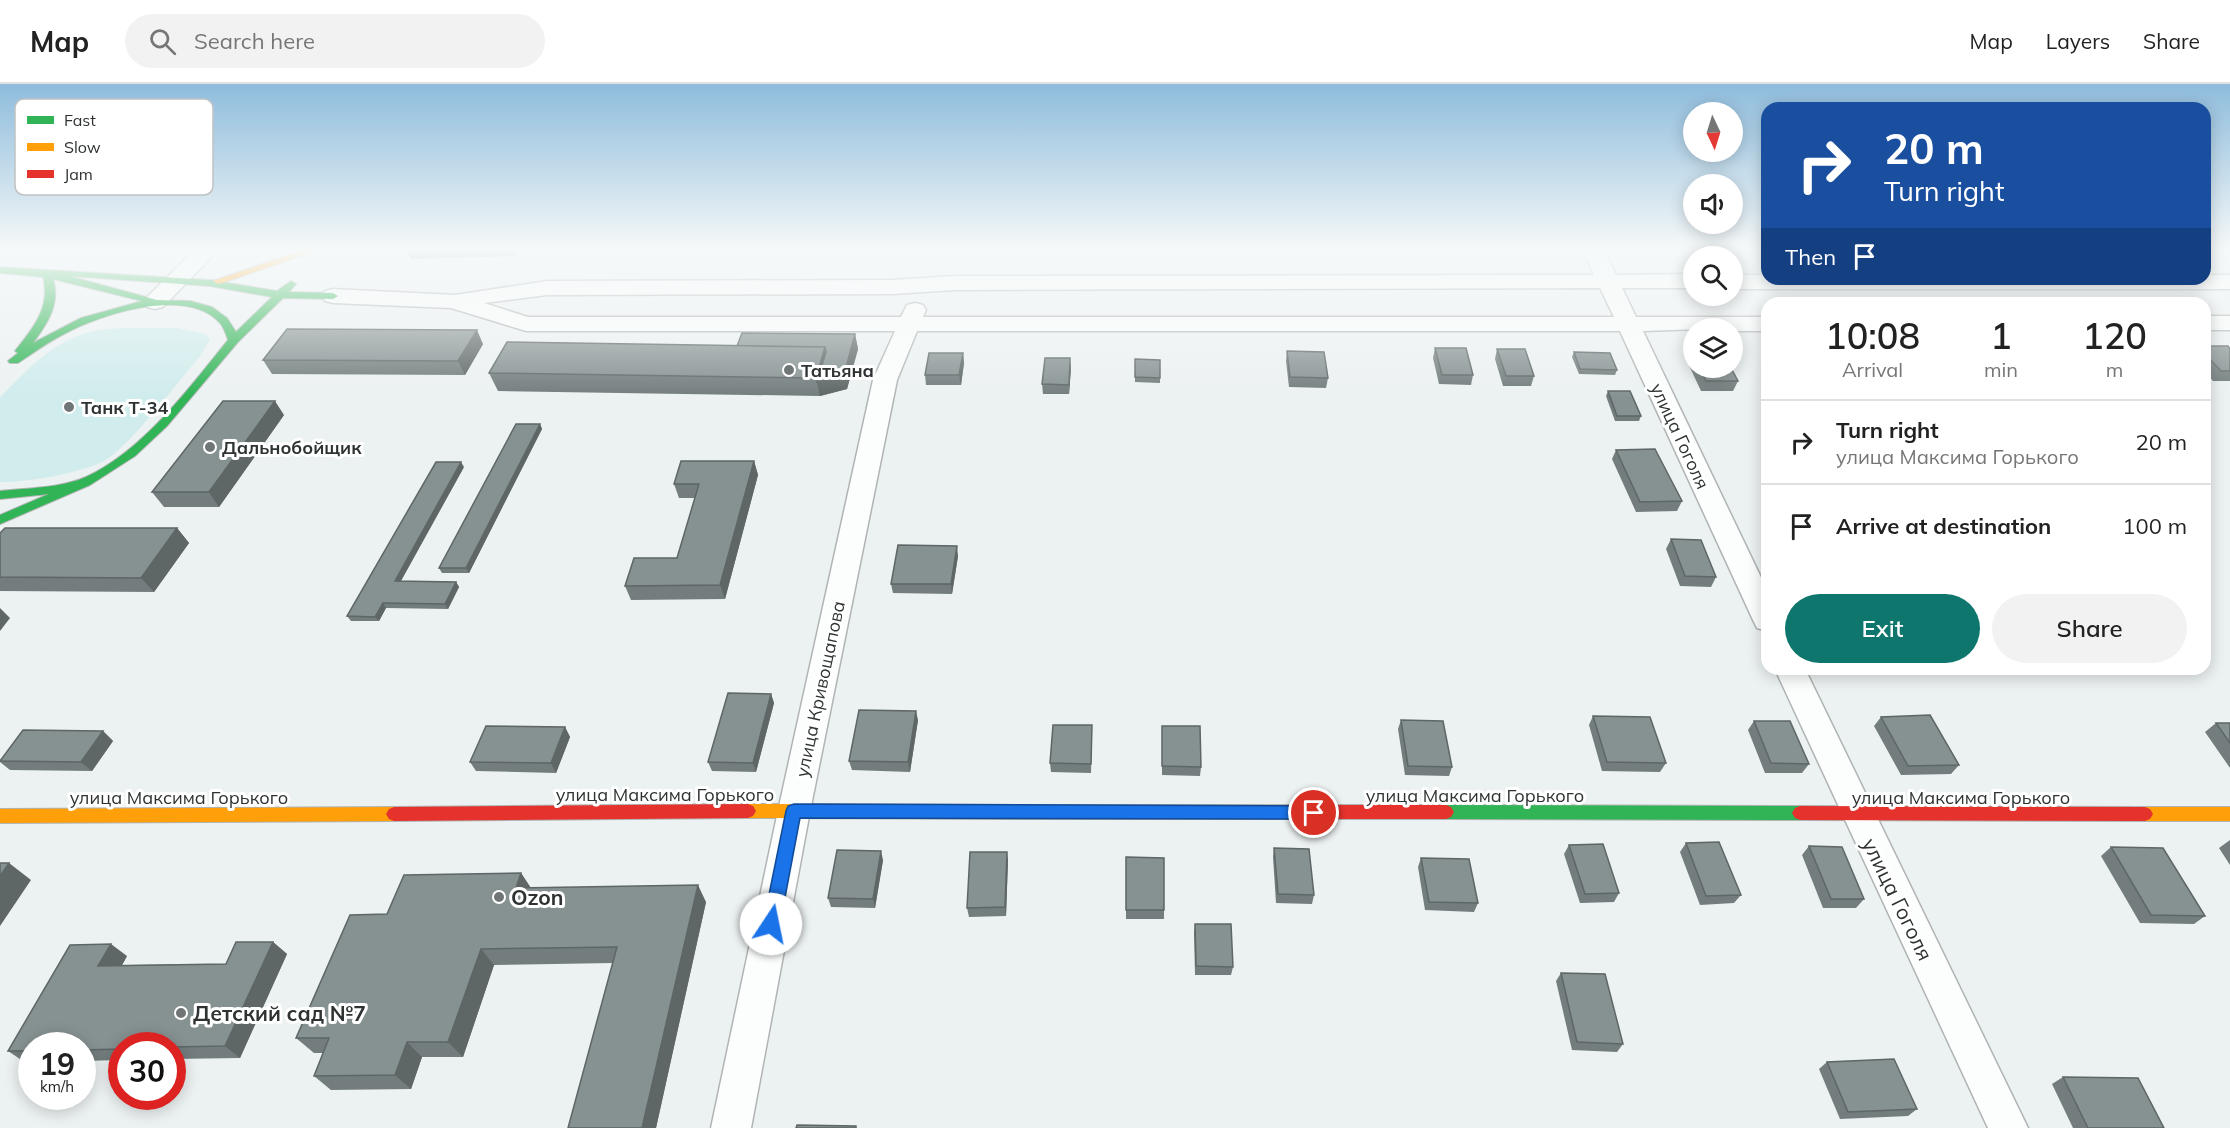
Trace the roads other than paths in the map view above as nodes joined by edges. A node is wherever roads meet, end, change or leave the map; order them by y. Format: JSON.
{"nodes":[{"id":1,"x":52,"y":300,"type":"edge"},
{"id":2,"x":146,"y":300,"type":"edge"},
{"id":3,"x":157,"y":300,"type":"edge"},
{"id":4,"x":162,"y":300,"type":"edge"},
{"id":5,"x":275,"y":300,"type":"edge"},
{"id":6,"x":322,"y":300,"type":"edge"},
{"id":7,"x":422,"y":300,"type":"edge"},
{"id":8,"x":462,"y":300,"type":"edge"},
{"id":9,"x":918,"y":300,"type":"edge"},
{"id":10,"x":1616,"y":300,"type":"edge"},
{"id":11,"x":453,"y":301,"type":"junction"},
{"id":12,"x":155,"y":302,"type":"junction"},
{"id":13,"x":299,"y":307,"type":"dead end"},
{"id":14,"x":277,"y":316,"type":"dead end"},
{"id":15,"x":2230,"y":322,"type":"edge"},
{"id":16,"x":2211,"y":323,"type":"edge"},
{"id":17,"x":1628,"y":324,"type":"junction"},
{"id":18,"x":1761,"y":324,"type":"edge"},
{"id":19,"x":910,"y":325,"type":"junction"},
{"id":20,"x":234,"y":340,"type":"junction"},
{"id":21,"x":85,"y":481,"type":"junction"},
{"id":22,"x":0,"y":495,"type":"edge"},
{"id":23,"x":0,"y":520,"type":"edge"},
{"id":24,"x":1761,"y":607,"type":"edge"},
{"id":25,"x":1793,"y":675,"type":"edge"},
{"id":26,"x":794,"y":811,"type":"junction"},
{"id":27,"x":2230,"y":814,"type":"edge"},
{"id":28,"x":1858,"y":815,"type":"junction"},
{"id":29,"x":0,"y":816,"type":"edge"},
{"id":30,"x":731,"y":1128,"type":"edge"},
{"id":31,"x":2008,"y":1128,"type":"edge"}],
"edges":[{"from":1,"to":12,"type":"street"},
{"from":2,"to":12,"type":"street"},
{"from":3,"to":12,"type":"street"},
{"from":4,"to":12,"type":"street"},
{"from":5,"to":20,"type":"street"},
{"from":6,"to":13,"type":"street"},
{"from":7,"to":11,"type":"street"},
{"from":8,"to":11,"type":"street"},
{"from":9,"to":19,"type":"street","name":"улица Кривощапова"},
{"from":10,"to":17,"type":"street","name":"улица Гоголя"},
{"from":11,"to":19,"type":"street"},
{"from":12,"to":20,"type":"street"},
{"from":14,"to":20,"type":"street"},
{"from":15,"to":16,"type":"street"},
{"from":17,"to":18,"type":"street"},
{"from":17,"to":19,"type":"street"},
{"from":17,"to":24,"type":"street","name":"улица Гоголя"},
{"from":19,"to":26,"type":"street","name":"улица Кривощапова"},
{"from":20,"to":21,"type":"street"},
{"from":21,"to":22,"type":"street"},
{"from":21,"to":23,"type":"street"},
{"from":25,"to":28,"type":"street","name":"улица Гоголя"},
{"from":26,"to":28,"type":"street","name":"улица Максима Горького"},
{"from":26,"to":29,"type":"street","name":"улица Максима Горького"},
{"from":26,"to":30,"type":"street","name":"улица Кривощапова"},
{"from":27,"to":28,"type":"street","name":"улица Максима Горького"},
{"from":28,"to":31,"type":"street","name":"улица Гоголя"}]}
